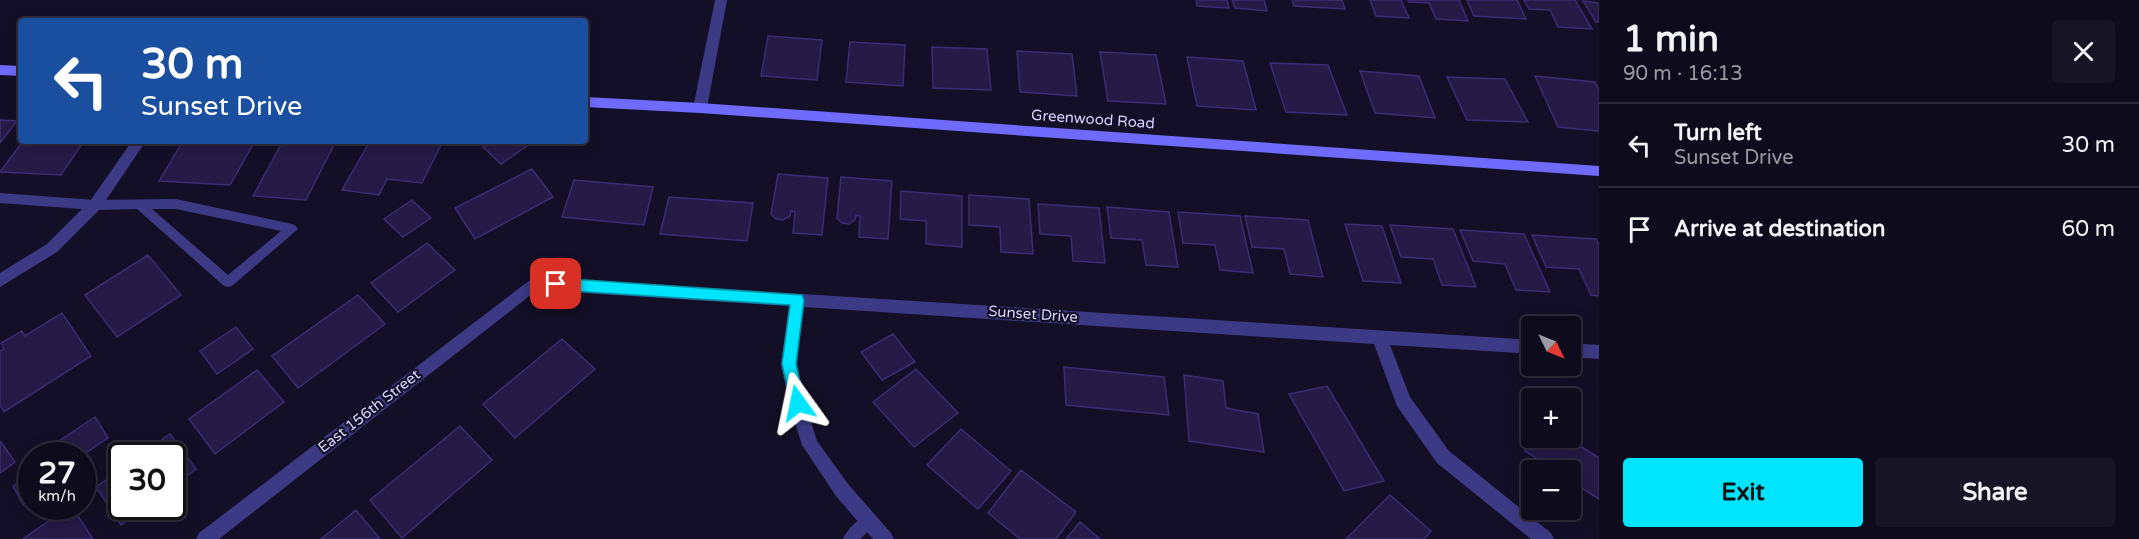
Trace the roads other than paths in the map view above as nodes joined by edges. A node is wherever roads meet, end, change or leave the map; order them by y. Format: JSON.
{"nodes":[{"id":1,"x":721,"y":0,"type":"edge"},
{"id":2,"x":0,"y":70,"type":"edge"},
{"id":3,"x":18,"y":71,"type":"edge"},
{"id":4,"x":588,"y":102,"type":"edge"},
{"id":5,"x":700,"y":108,"type":"junction"},
{"id":6,"x":137,"y":144,"type":"edge"},
{"id":7,"x":1599,"y":171,"type":"edge"},
{"id":8,"x":0,"y":198,"type":"edge"},
{"id":9,"x":95,"y":205,"type":"junction"},
{"id":10,"x":140,"y":205,"type":"junction"},
{"id":11,"x":0,"y":281,"type":"edge"},
{"id":12,"x":534,"y":283,"type":"joint"},
{"id":13,"x":797,"y":300,"type":"junction"},
{"id":14,"x":1379,"y":336,"type":"junction"},
{"id":15,"x":1521,"y":346,"type":"edge"},
{"id":16,"x":1581,"y":351,"type":"edge"},
{"id":17,"x":1599,"y":352,"type":"edge"},
{"id":18,"x":868,"y":520,"type":"junction"},
{"id":19,"x":205,"y":539,"type":"edge"},
{"id":20,"x":850,"y":539,"type":"edge"},
{"id":21,"x":885,"y":539,"type":"edge"},
{"id":22,"x":1545,"y":539,"type":"edge"}],
"edges":[{"from":1,"to":5,"type":"street"},
{"from":2,"to":3,"type":"street"},
{"from":4,"to":5,"type":"street","name":"Greenwood Road"},
{"from":5,"to":7,"type":"street","name":"Greenwood Road"},
{"from":6,"to":9,"type":"street"},
{"from":8,"to":9,"type":"lane"},
{"from":9,"to":10,"type":"lane"},
{"from":9,"to":11,"type":"street"},
{"from":10,"to":10,"type":"lane"},
{"from":12,"to":13,"type":"street","name":"Sunset Drive"},
{"from":12,"to":19,"type":"street","name":"East 156th Street"},
{"from":13,"to":14,"type":"street","name":"Sunset Drive"},
{"from":13,"to":18,"type":"street"},
{"from":14,"to":15,"type":"street","name":"Sunset Drive"},
{"from":14,"to":22,"type":"street"},
{"from":16,"to":17,"type":"street"},
{"from":18,"to":20,"type":"lane"},
{"from":18,"to":21,"type":"street"}]}
